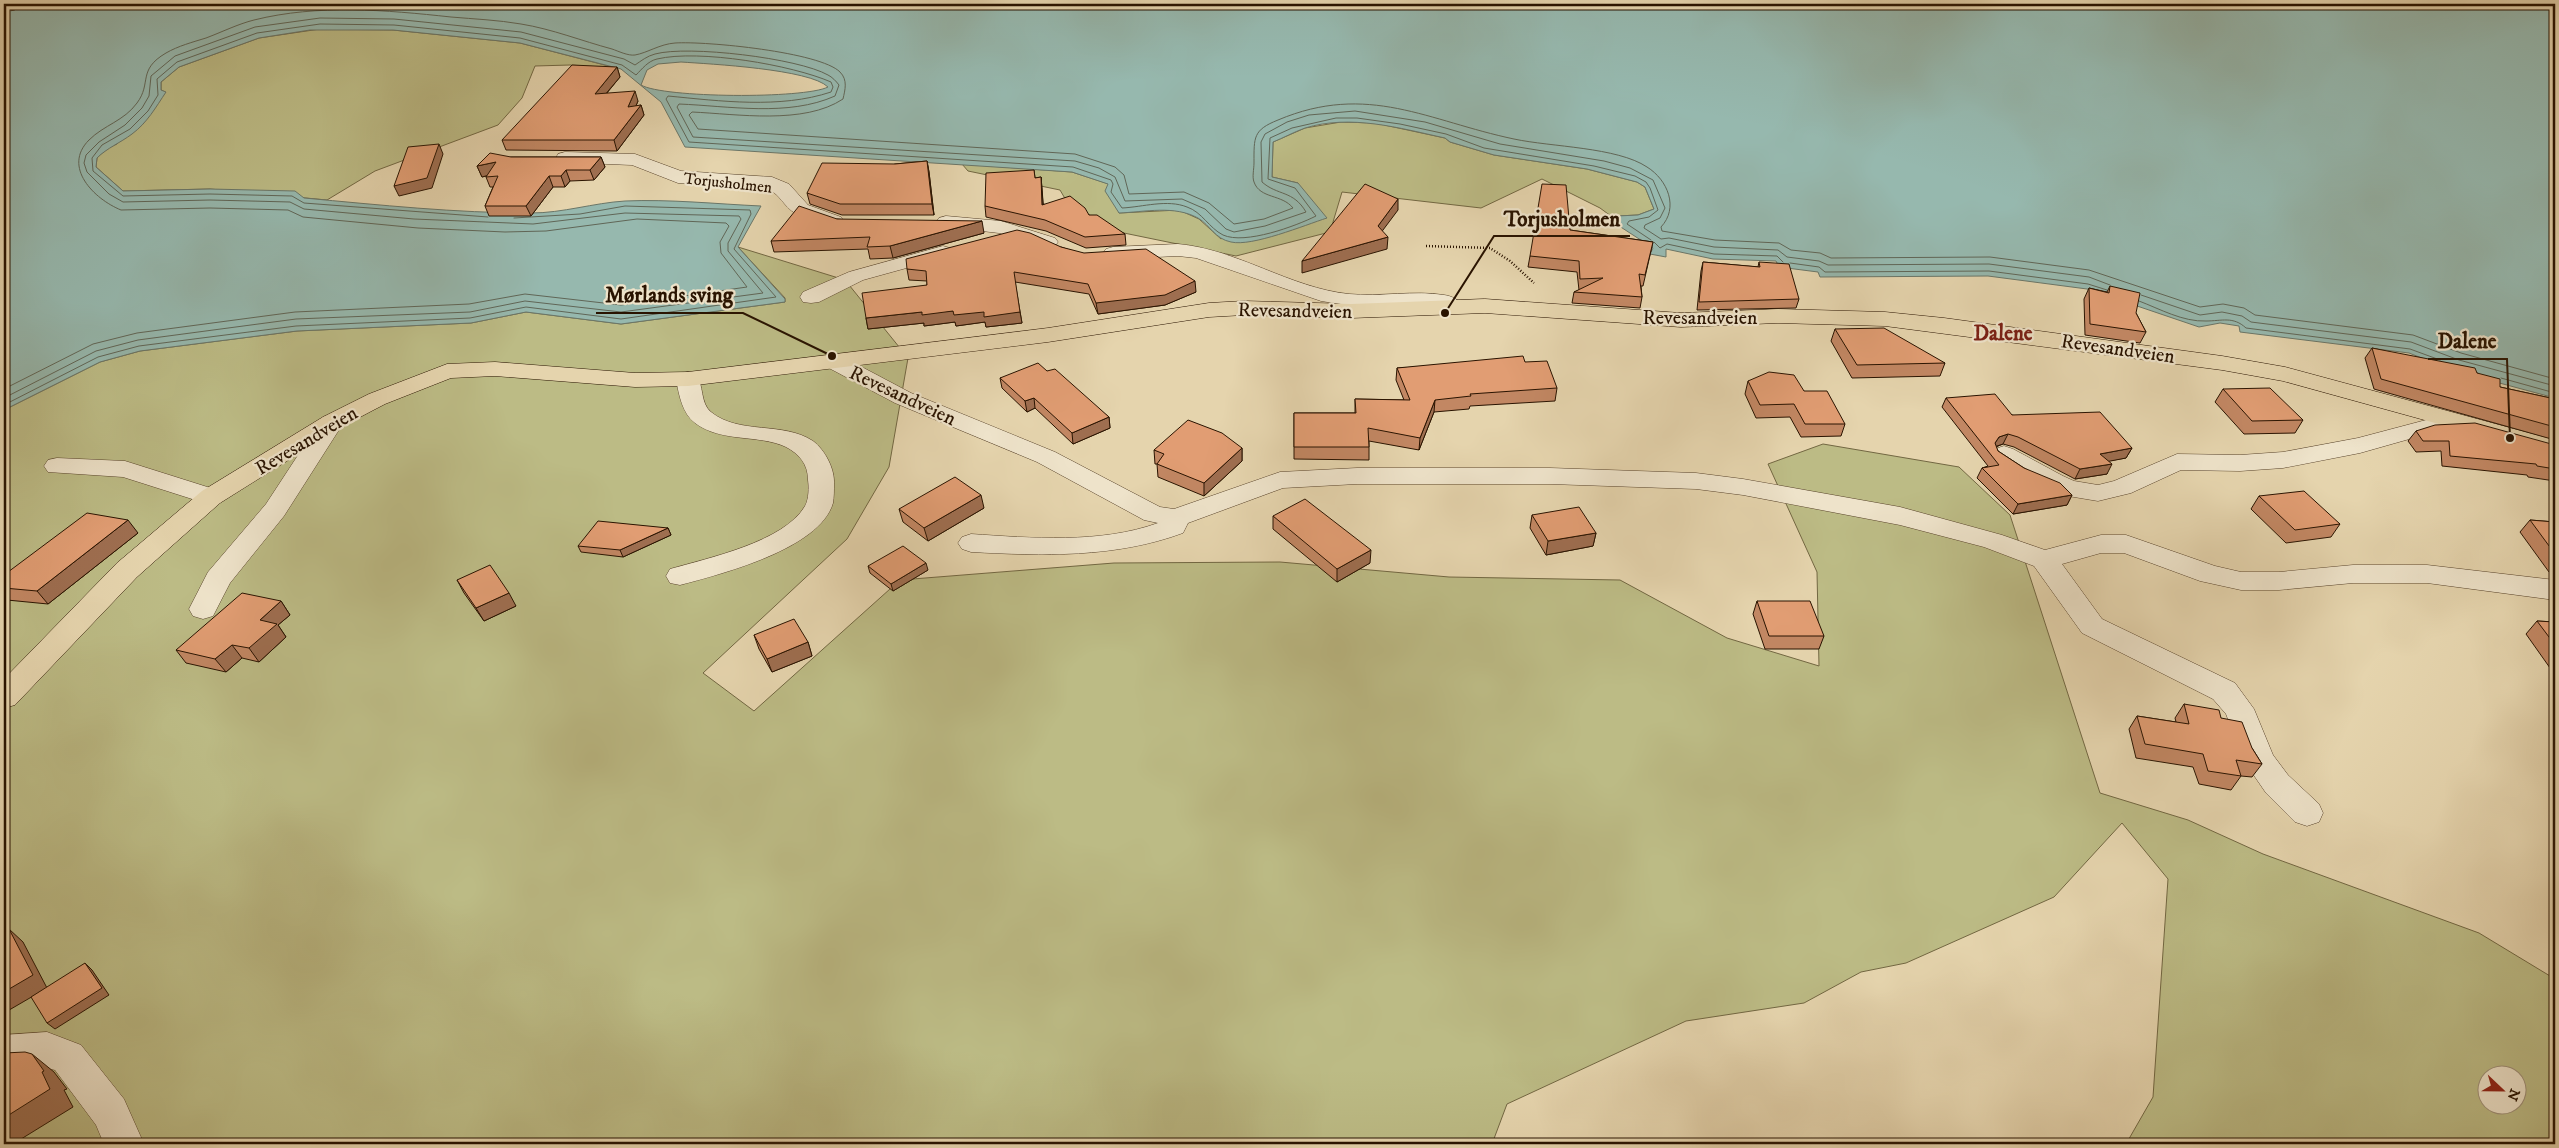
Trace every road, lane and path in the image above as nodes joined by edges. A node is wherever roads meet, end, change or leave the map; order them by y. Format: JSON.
{"nodes":[{"id":1,"x":544,"y":158,"type":"edge"},
{"id":2,"x":925,"y":222,"type":"edge"},
{"id":3,"x":849,"y":223,"type":"edge"},
{"id":4,"x":1017,"y":232,"type":"junction"},
{"id":5,"x":1426,"y":246,"type":"dead end"},
{"id":6,"x":1062,"y":249,"type":"edge"},
{"id":7,"x":1095,"y":255,"type":"edge"},
{"id":8,"x":811,"y":297,"type":"dead end"},
{"id":9,"x":1452,"y":306,"type":"junction"},
{"id":10,"x":1555,"y":311,"type":"junction"},
{"id":11,"x":835,"y":362,"type":"junction"},
{"id":12,"x":688,"y":379,"type":"junction"},
{"id":13,"x":332,"y":422,"type":"junction"},
{"id":14,"x":2477,"y":426,"type":"junction"},
{"id":15,"x":2555,"y":448,"type":"edge"},
{"id":16,"x":2004,"y":454,"type":"edge"},
{"id":17,"x":57,"y":466,"type":"dead end"},
{"id":18,"x":212,"y":497,"type":"junction"},
{"id":19,"x":1176,"y":518,"type":"junction"},
{"id":20,"x":971,"y":543,"type":"dead end"},
{"id":21,"x":2044,"y":560,"type":"junction"},
{"id":22,"x":680,"y":576,"type":"dead end"},
{"id":23,"x":2555,"y":590,"type":"edge"},
{"id":24,"x":203,"y":609,"type":"dead end"},
{"id":25,"x":4,"y":697,"type":"edge"},
{"id":26,"x":2307,"y":813,"type":"dead end"},
{"id":27,"x":4,"y":1053,"type":"edge"},
{"id":28,"x":124,"y":1144,"type":"edge"}],
"edges":[{"from":1,"to":3,"type":"street","name":"Torjusholmen"},
{"from":2,"to":4,"type":"street"},
{"from":4,"to":6,"type":"street"},
{"from":4,"to":8,"type":"street"},
{"from":5,"to":10,"type":"path"},
{"from":7,"to":9,"type":"street"},
{"from":9,"to":10,"type":"main road","name":"Revesandveien"},
{"from":9,"to":11,"type":"main road","name":"Revesandveien"},
{"from":10,"to":14,"type":"main road","name":"Revesandveien"},
{"from":11,"to":12,"type":"main road","name":"Revesandveien"},
{"from":11,"to":19,"type":"street","name":"Revesandveien"},
{"from":12,"to":13,"type":"main road","name":"Revesandveien"},
{"from":12,"to":22,"type":"street"},
{"from":13,"to":18,"type":"main road","name":"Revesandveien"},
{"from":13,"to":24,"type":"street"},
{"from":14,"to":15,"type":"main road","name":"Revesandveien"},
{"from":14,"to":16,"type":"street"},
{"from":17,"to":18,"type":"street"},
{"from":18,"to":25,"type":"main road","name":"Revesandveien"},
{"from":19,"to":20,"type":"street"},
{"from":19,"to":21,"type":"street"},
{"from":21,"to":23,"type":"street"},
{"from":21,"to":26,"type":"street"},
{"from":27,"to":28,"type":"street"}]}
